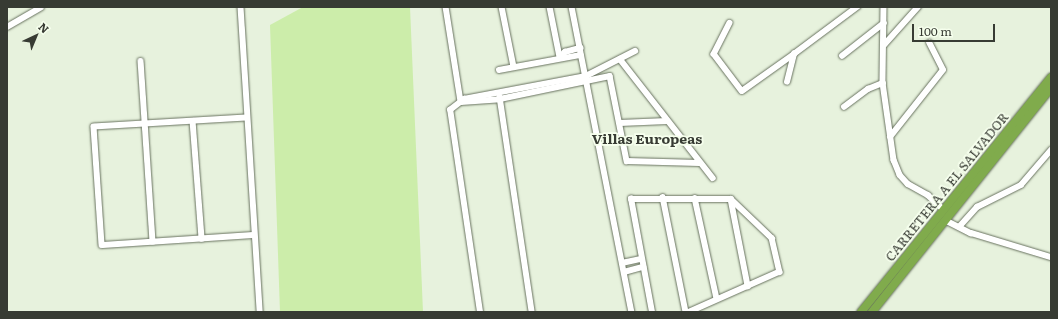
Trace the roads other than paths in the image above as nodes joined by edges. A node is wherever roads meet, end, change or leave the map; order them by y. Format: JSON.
{"nodes":[{"id":1,"x":41,"y":7,"type":"edge"},
{"id":2,"x":241,"y":7,"type":"edge"},
{"id":3,"x":446,"y":7,"type":"edge"},
{"id":4,"x":502,"y":7,"type":"edge"},
{"id":5,"x":550,"y":7,"type":"edge"},
{"id":6,"x":572,"y":7,"type":"edge"},
{"id":7,"x":857,"y":7,"type":"edge"},
{"id":8,"x":884,"y":7,"type":"edge"},
{"id":9,"x":918,"y":7,"type":"edge"},
{"id":10,"x":730,"y":23,"type":"dead end"},
{"id":11,"x":884,"y":23,"type":"junction"},
{"id":12,"x":7,"y":27,"type":"edge"},
{"id":13,"x":929,"y":43,"type":"dead end"},
{"id":14,"x":884,"y":45,"type":"junction"},
{"id":15,"x":580,"y":48,"type":"junction"},
{"id":16,"x":635,"y":51,"type":"dead end"},
{"id":17,"x":794,"y":54,"type":"junction"},
{"id":18,"x":581,"y":55,"type":"junction"},
{"id":19,"x":842,"y":56,"type":"dead end"},
{"id":20,"x":560,"y":57,"type":"junction"},
{"id":21,"x":620,"y":59,"type":"junction"},
{"id":22,"x":141,"y":61,"type":"dead end"},
{"id":23,"x":514,"y":67,"type":"junction"},
{"id":24,"x":601,"y":69,"type":"junction"},
{"id":25,"x":499,"y":70,"type":"dead end"},
{"id":26,"x":604,"y":77,"type":"junction"},
{"id":27,"x":1051,"y":77,"type":"edge"},
{"id":28,"x":586,"y":79,"type":"junction"},
{"id":29,"x":787,"y":82,"type":"dead end"},
{"id":30,"x":883,"y":83,"type":"junction"},
{"id":31,"x":534,"y":85,"type":"junction"},
{"id":32,"x":1051,"y":88,"type":"edge"},
{"id":33,"x":499,"y":92,"type":"junction"},
{"id":34,"x":536,"y":92,"type":"junction"},
{"id":35,"x":500,"y":99,"type":"junction"},
{"id":36,"x":461,"y":102,"type":"junction"},
{"id":37,"x":844,"y":107,"type":"dead end"},
{"id":38,"x":246,"y":118,"type":"junction"},
{"id":39,"x":193,"y":121,"type":"junction"},
{"id":40,"x":668,"y":122,"type":"junction"},
{"id":41,"x":620,"y":123,"type":"junction"},
{"id":42,"x":145,"y":124,"type":"junction"},
{"id":43,"x":890,"y":137,"type":"junction"},
{"id":44,"x":1051,"y":150,"type":"edge"},
{"id":45,"x":699,"y":163,"type":"junction"},
{"id":46,"x":713,"y":178,"type":"dead end"},
{"id":47,"x":663,"y":197,"type":"junction"},
{"id":48,"x":695,"y":198,"type":"junction"},
{"id":49,"x":731,"y":199,"type":"junction"},
{"id":50,"x":944,"y":210,"type":"junction"},
{"id":51,"x":947,"y":221,"type":"junction"},
{"id":52,"x":929,"y":227,"type":"junction"},
{"id":53,"x":959,"y":227,"type":"junction"},
{"id":54,"x":254,"y":235,"type":"junction"},
{"id":55,"x":202,"y":239,"type":"junction"},
{"id":56,"x":153,"y":242,"type":"junction"},
{"id":57,"x":1051,"y":257,"type":"edge"},
{"id":58,"x":641,"y":259,"type":"junction"},
{"id":59,"x":622,"y":263,"type":"junction"},
{"id":60,"x":643,"y":267,"type":"junction"},
{"id":61,"x":907,"y":271,"type":"junction"},
{"id":62,"x":624,"y":272,"type":"junction"},
{"id":63,"x":748,"y":286,"type":"junction"},
{"id":64,"x":718,"y":299,"type":"junction"},
{"id":65,"x":260,"y":312,"type":"edge"},
{"id":66,"x":480,"y":312,"type":"edge"},
{"id":67,"x":532,"y":312,"type":"edge"},
{"id":68,"x":632,"y":312,"type":"edge"},
{"id":69,"x":652,"y":312,"type":"edge"},
{"id":70,"x":686,"y":312,"type":"edge"},
{"id":71,"x":690,"y":312,"type":"edge"},
{"id":72,"x":861,"y":312,"type":"edge"},
{"id":73,"x":872,"y":312,"type":"edge"}],
"edges":[{"from":1,"to":12,"type":"street"},
{"from":2,"to":38,"type":"street"},
{"from":3,"to":36,"type":"street"},
{"from":4,"to":23,"type":"street"},
{"from":5,"to":20,"type":"street"},
{"from":6,"to":15,"type":"street"},
{"from":7,"to":17,"type":"street"},
{"from":8,"to":11,"type":"street"},
{"from":9,"to":14,"type":"street"},
{"from":10,"to":17,"type":"street"},
{"from":11,"to":14,"type":"street"},
{"from":11,"to":19,"type":"street"},
{"from":13,"to":43,"type":"street"},
{"from":14,"to":30,"type":"street"},
{"from":15,"to":18,"type":"street"},
{"from":15,"to":20,"type":"street"},
{"from":16,"to":21,"type":"street"},
{"from":17,"to":29,"type":"street"},
{"from":18,"to":20,"type":"street"},
{"from":18,"to":28,"type":"street"},
{"from":20,"to":23,"type":"street"},
{"from":21,"to":24,"type":"street"},
{"from":21,"to":40,"type":"street"},
{"from":22,"to":42,"type":"street"},
{"from":23,"to":25,"type":"street"},
{"from":24,"to":26,"type":"street"},
{"from":24,"to":28,"type":"street"},
{"from":26,"to":28,"type":"street"},
{"from":26,"to":41,"type":"street"},
{"from":27,"to":50,"type":"highway","name":"CARRETERA A EL SALVADOR"},
{"from":28,"to":31,"type":"street"},
{"from":28,"to":34,"type":"street"},
{"from":28,"to":59,"type":"street"},
{"from":30,"to":37,"type":"street"},
{"from":30,"to":43,"type":"street"},
{"from":31,"to":33,"type":"street"},
{"from":31,"to":34,"type":"street"},
{"from":32,"to":51,"type":"highway","name":"CARRETERA A EL SALVADOR"},
{"from":33,"to":35,"type":"street"},
{"from":33,"to":36,"type":"street"},
{"from":34,"to":35,"type":"street"},
{"from":35,"to":36,"type":"street"},
{"from":35,"to":67,"type":"street"},
{"from":36,"to":66,"type":"street"},
{"from":38,"to":39,"type":"street"},
{"from":38,"to":54,"type":"street"},
{"from":39,"to":42,"type":"street"},
{"from":39,"to":55,"type":"street"},
{"from":40,"to":41,"type":"street"},
{"from":40,"to":45,"type":"street"},
{"from":41,"to":45,"type":"street"},
{"from":42,"to":56,"type":"street"},
{"from":42,"to":56,"type":"street"},
{"from":43,"to":50,"type":"street"},
{"from":44,"to":53,"type":"street"},
{"from":45,"to":46,"type":"street"},
{"from":47,"to":48,"type":"street"},
{"from":47,"to":58,"type":"street"},
{"from":47,"to":70,"type":"street"},
{"from":48,"to":49,"type":"street"},
{"from":48,"to":64,"type":"street"},
{"from":49,"to":63,"type":"street"},
{"from":49,"to":63,"type":"street"},
{"from":50,"to":52,"type":"highway","name":"CARRETERA A EL SALVADOR"},
{"from":51,"to":53,"type":"street"},
{"from":51,"to":61,"type":"highway","name":"CARRETERA A EL SALVADOR"},
{"from":52,"to":61,"type":"highway"},
{"from":52,"to":72,"type":"highway","name":"CARRETERA A EL SALVADOR"},
{"from":53,"to":57,"type":"street"},
{"from":54,"to":55,"type":"street"},
{"from":54,"to":65,"type":"street"},
{"from":55,"to":56,"type":"street"},
{"from":58,"to":59,"type":"street"},
{"from":58,"to":60,"type":"street"},
{"from":59,"to":62,"type":"street"},
{"from":60,"to":62,"type":"street"},
{"from":60,"to":69,"type":"street"},
{"from":61,"to":73,"type":"highway","name":"CARRETERA A EL SALVADOR"},
{"from":62,"to":68,"type":"street"},
{"from":63,"to":64,"type":"street"},
{"from":64,"to":71,"type":"street"}]}
